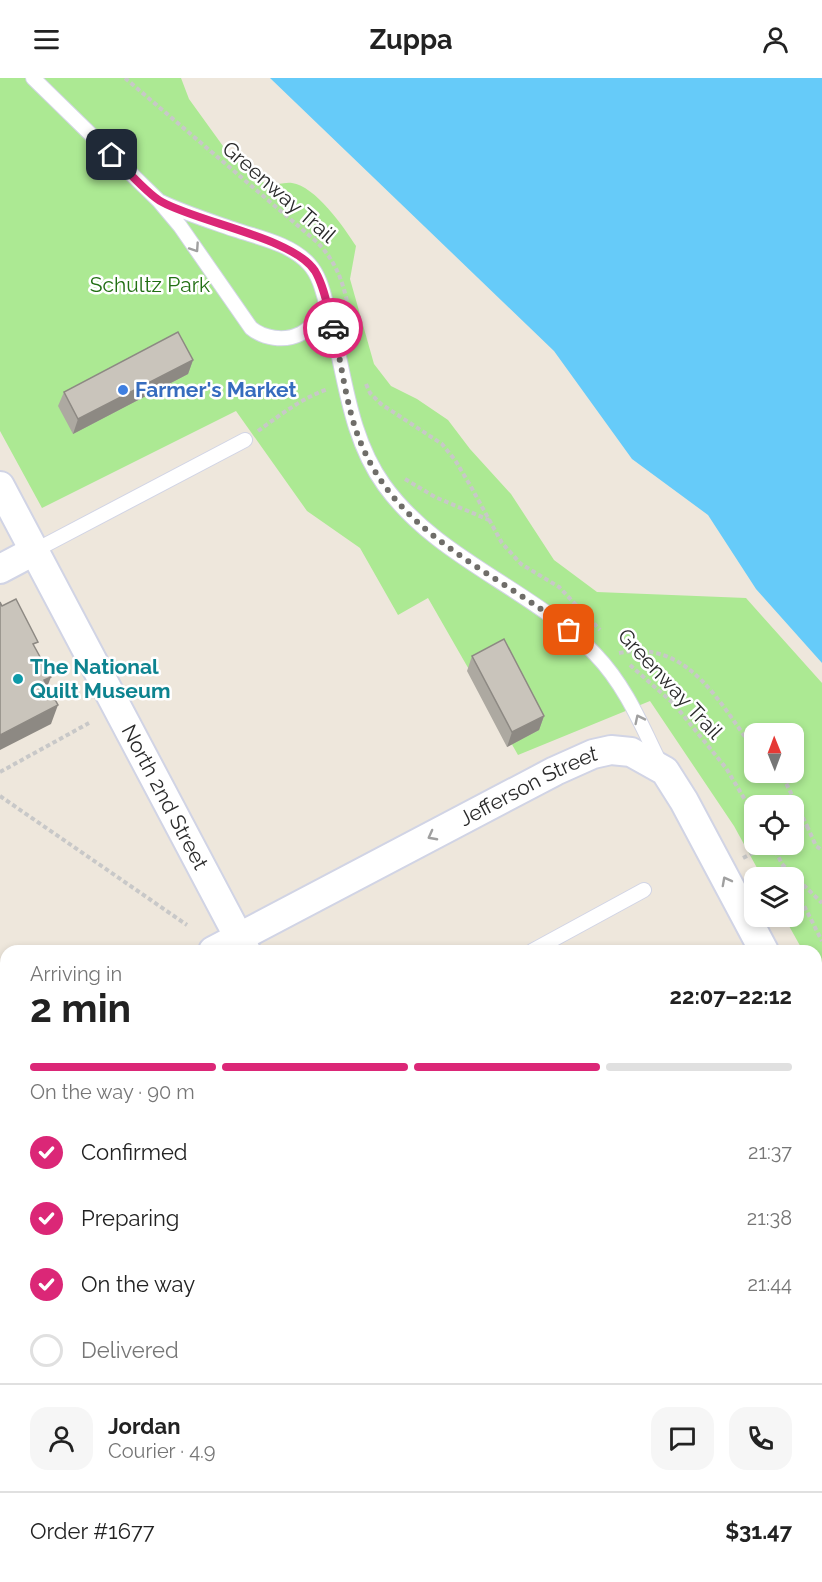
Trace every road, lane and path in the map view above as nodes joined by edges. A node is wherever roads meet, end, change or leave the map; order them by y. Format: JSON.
{"nodes":[{"id":1,"x":33,"y":78,"type":"edge"},
{"id":2,"x":125,"y":78,"type":"edge"},
{"id":3,"x":159,"y":201,"type":"junction"},
{"id":4,"x":328,"y":309,"type":"junction"},
{"id":5,"x":350,"y":313,"type":"dead end"},
{"id":6,"x":336,"y":388,"type":"dead end"},
{"id":7,"x":369,"y":404,"type":"dead end"},
{"id":8,"x":245,"y":440,"type":"joint"},
{"id":9,"x":404,"y":478,"type":"dead end"},
{"id":10,"x":0,"y":486,"type":"edge"},
{"id":11,"x":490,"y":521,"type":"junction"},
{"id":12,"x":34,"y":551,"type":"junction"},
{"id":13,"x":0,"y":569,"type":"edge"},
{"id":14,"x":603,"y":634,"type":"dead end"},
{"id":15,"x":614,"y":647,"type":"dead end"},
{"id":16,"x":619,"y":653,"type":"junction"},
{"id":17,"x":89,"y":723,"type":"dead end"},
{"id":18,"x":744,"y":736,"type":"edge"},
{"id":19,"x":665,"y":771,"type":"junction"},
{"id":20,"x":0,"y":772,"type":"edge"},
{"id":21,"x":786,"y":783,"type":"edge"},
{"id":22,"x":0,"y":796,"type":"edge"},
{"id":23,"x":744,"y":798,"type":"edge"},
{"id":24,"x":807,"y":826,"type":"junction"},
{"id":25,"x":804,"y":827,"type":"edge"},
{"id":26,"x":822,"y":850,"type":"edge"},
{"id":27,"x":749,"y":855,"type":"edge"},
{"id":28,"x":777,"y":855,"type":"edge"},
{"id":29,"x":739,"y":860,"type":"dead end"},
{"id":30,"x":782,"y":864,"type":"junction"},
{"id":31,"x":784,"y":867,"type":"edge"},
{"id":32,"x":644,"y":890,"type":"dead end"},
{"id":33,"x":822,"y":903,"type":"edge"},
{"id":34,"x":804,"y":906,"type":"edge"},
{"id":35,"x":187,"y":925,"type":"dead end"},
{"id":36,"x":822,"y":941,"type":"edge"},
{"id":37,"x":242,"y":944,"type":"edge"},
{"id":38,"x":543,"y":945,"type":"edge"},
{"id":39,"x":761,"y":945,"type":"edge"}],
"edges":[{"from":1,"to":3,"type":"lane"},
{"from":2,"to":5,"type":"path","name":"Greenway Trail"},
{"from":3,"to":4,"type":"lane"},
{"from":3,"to":4,"type":"lane","one_way":true},
{"from":19,"to":4,"type":"lane","one_way":true},
{"from":6,"to":8,"type":"path"},
{"from":7,"to":11,"type":"path","name":"Greenway Trail"},
{"from":8,"to":12,"type":"lane"},
{"from":9,"to":11,"type":"path"},
{"from":10,"to":12,"type":"street","name":"North 2nd Street"},
{"from":11,"to":14,"type":"path","name":"Greenway Trail"},
{"from":12,"to":13,"type":"street"},
{"from":12,"to":37,"type":"street","name":"North 2nd Street"},
{"from":15,"to":16,"type":"path","name":"Greenway Trail"},
{"from":16,"to":18,"type":"path"},
{"from":16,"to":23,"type":"path","name":"Greenway Trail"},
{"from":17,"to":20,"type":"path"},
{"from":19,"to":37,"type":"street","name":"Jefferson Street","one_way":true},
{"from":39,"to":19,"type":"street","name":"Jefferson Street","one_way":true},
{"from":21,"to":24,"type":"path"},
{"from":22,"to":35,"type":"path"},
{"from":24,"to":25,"type":"path"},
{"from":24,"to":26,"type":"path"},
{"from":27,"to":29,"type":"path"},
{"from":28,"to":30,"type":"path"},
{"from":30,"to":31,"type":"path"},
{"from":30,"to":33,"type":"path"},
{"from":32,"to":38,"type":"lane"},
{"from":34,"to":36,"type":"path"}]}
